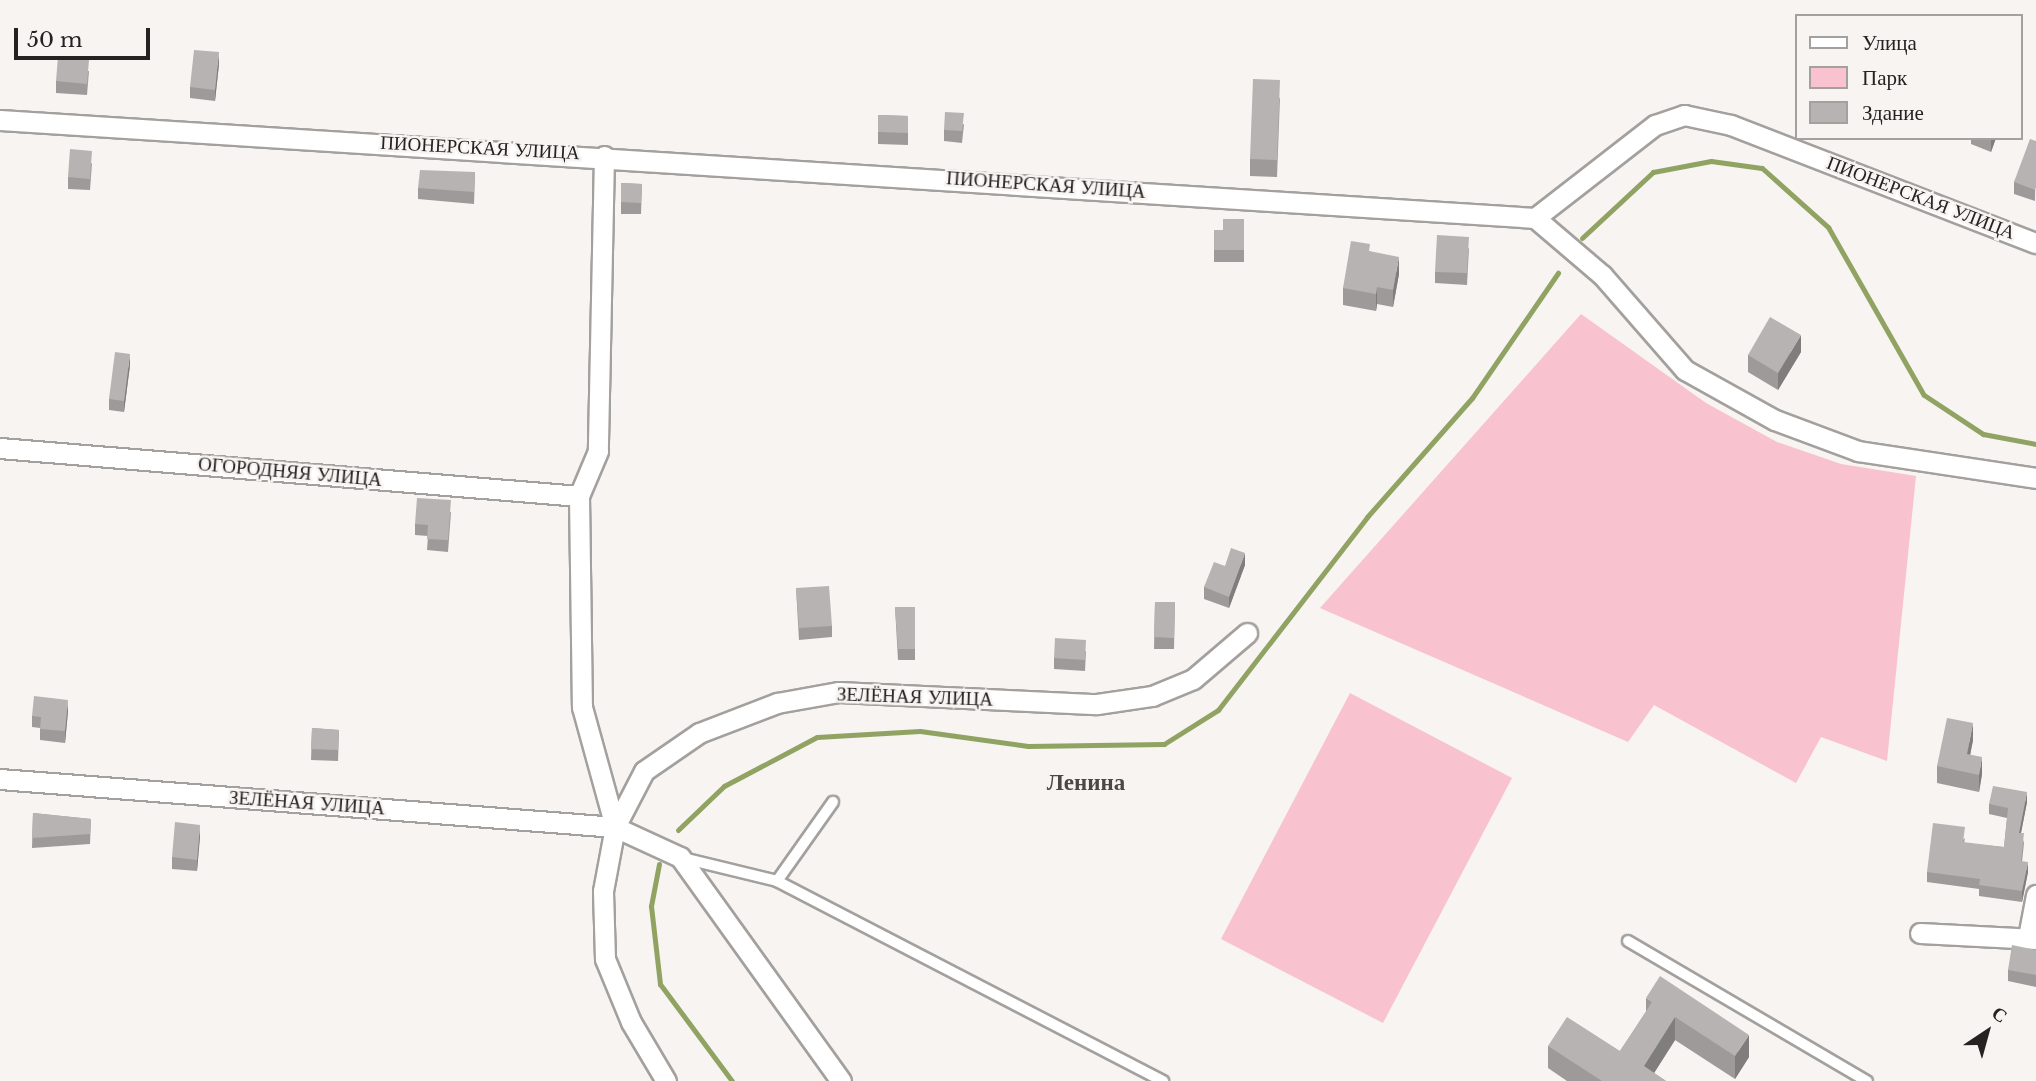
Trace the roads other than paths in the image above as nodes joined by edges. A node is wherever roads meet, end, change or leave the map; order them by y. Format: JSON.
{"nodes":[{"id":1,"x":0,"y":120,"type":"edge"},
{"id":2,"x":604,"y":156,"type":"junction"},
{"id":3,"x":1535,"y":218,"type":"junction"},
{"id":4,"x":2036,"y":243,"type":"edge"},
{"id":5,"x":0,"y":449,"type":"edge"},
{"id":6,"x":2036,"y":478,"type":"edge"},
{"id":7,"x":579,"y":496,"type":"junction"},
{"id":8,"x":1247,"y":633,"type":"dead end"},
{"id":9,"x":0,"y":779,"type":"edge"},
{"id":10,"x":833,"y":802,"type":"dead end"},
{"id":11,"x":615,"y":827,"type":"junction"},
{"id":12,"x":680,"y":857,"type":"junction"},
{"id":13,"x":777,"y":881,"type":"junction"},
{"id":14,"x":2036,"y":895,"type":"edge"},
{"id":15,"x":1920,"y":933,"type":"dead end"},
{"id":16,"x":2032,"y":938,"type":"edge"},
{"id":17,"x":1628,"y":941,"type":"dead end"},
{"id":18,"x":666,"y":1081,"type":"edge"},
{"id":19,"x":841,"y":1081,"type":"edge"},
{"id":20,"x":1163,"y":1081,"type":"edge"},
{"id":21,"x":1867,"y":1081,"type":"edge"}],
"edges":[{"from":1,"to":2,"type":"street","name":"ПИОНЕРСКАЯ УЛИЦА"},
{"from":2,"to":3,"type":"street","name":"ПИОНЕРСКАЯ УЛИЦА"},
{"from":2,"to":7,"type":"street"},
{"from":3,"to":4,"type":"street","name":"ПИОНЕРСКАЯ УЛИЦА"},
{"from":3,"to":6,"type":"street"},
{"from":5,"to":7,"type":"street","name":"ОГОРОДНЯЯ УЛИЦА"},
{"from":7,"to":11,"type":"street"},
{"from":8,"to":11,"type":"street","name":"ЗЕЛЁНАЯ УЛИЦА"},
{"from":9,"to":11,"type":"street","name":"ЗЕЛЁНАЯ УЛИЦА"},
{"from":10,"to":13,"type":"lane"},
{"from":11,"to":12,"type":"street","name":"ЗЕЛЁНАЯ УЛИЦА"},
{"from":11,"to":18,"type":"street","name":"ЗЕЛЁНАЯ УЛИЦА"},
{"from":12,"to":13,"type":"lane"},
{"from":12,"to":19,"type":"street","name":"ЗЕЛЁНАЯ УЛИЦА"},
{"from":13,"to":20,"type":"lane"},
{"from":14,"to":16,"type":"street"},
{"from":15,"to":16,"type":"street"},
{"from":17,"to":21,"type":"lane"}]}
